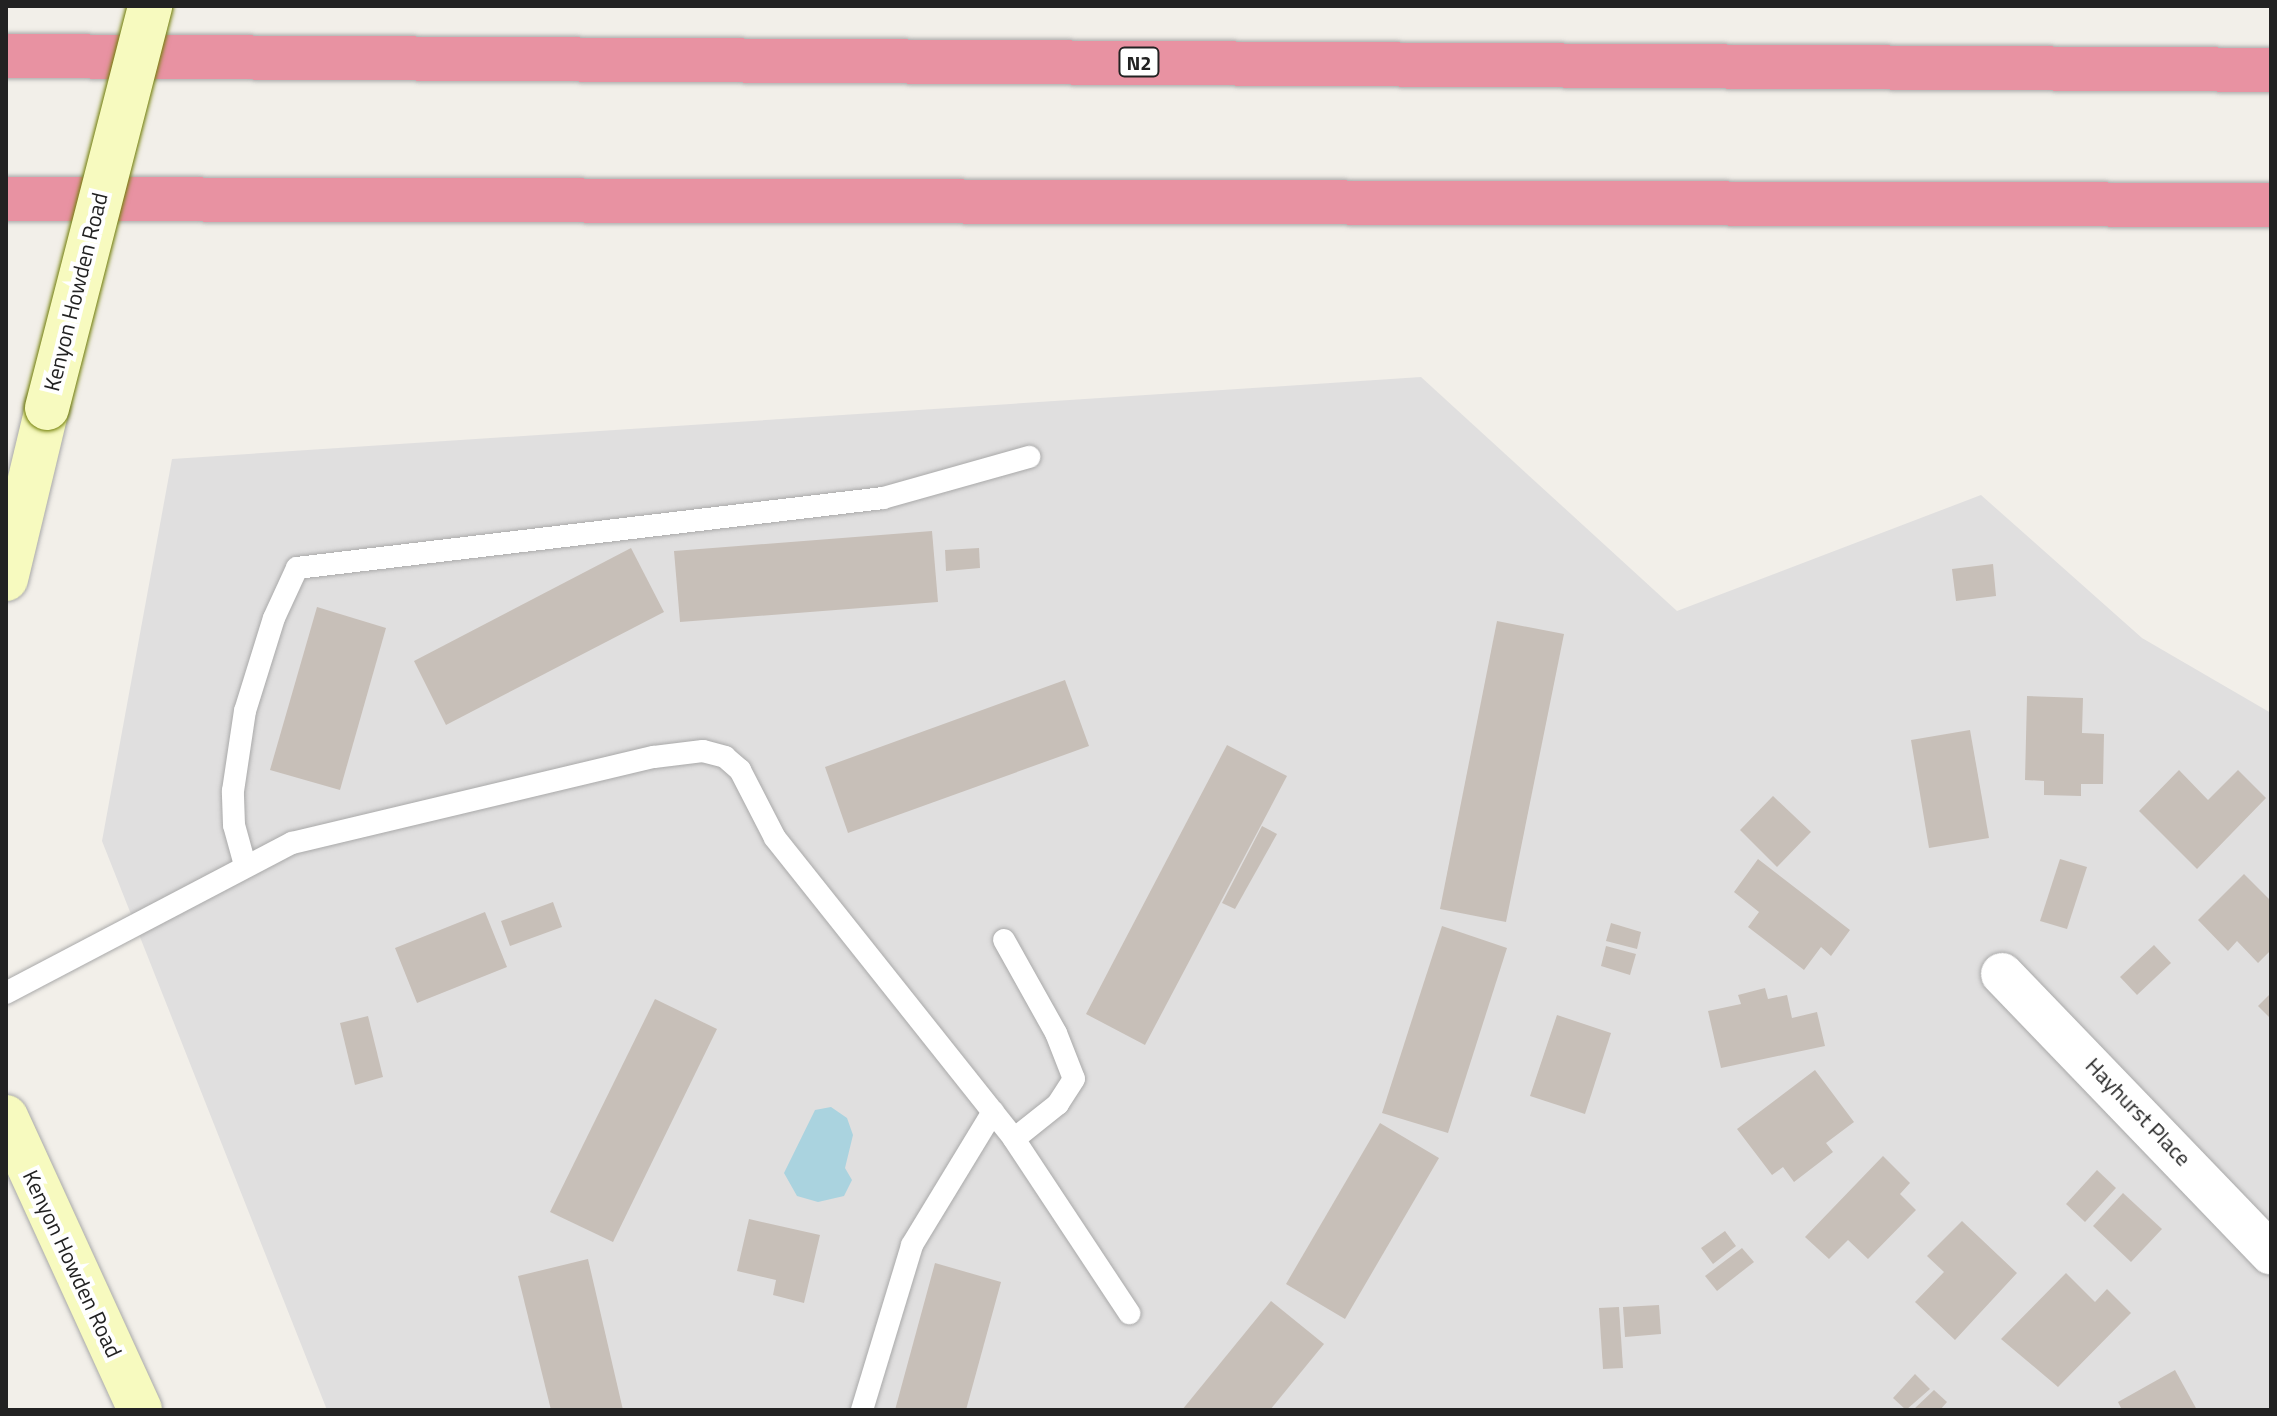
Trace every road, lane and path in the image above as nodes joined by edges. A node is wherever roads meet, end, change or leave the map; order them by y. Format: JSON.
{"nodes":[{"id":1,"x":150,"y":6,"type":"edge"},
{"id":2,"x":6,"y":56,"type":"edge"},
{"id":3,"x":2271,"y":70,"type":"edge"},
{"id":4,"x":6,"y":199,"type":"edge"},
{"id":5,"x":2271,"y":205,"type":"edge"},
{"id":6,"x":1029,"y":457,"type":"dead end"},
{"id":7,"x":6,"y":579,"type":"edge"},
{"id":8,"x":245,"y":865,"type":"junction"},
{"id":9,"x":1004,"y":940,"type":"dead end"},
{"id":10,"x":2002,"y":974,"type":"dead end"},
{"id":11,"x":6,"y":993,"type":"edge"},
{"id":12,"x":993,"y":1112,"type":"junction"},
{"id":13,"x":6,"y":1117,"type":"edge"},
{"id":14,"x":1014,"y":1139,"type":"junction"},
{"id":15,"x":2271,"y":1254,"type":"edge"},
{"id":16,"x":1129,"y":1313,"type":"dead end"},
{"id":17,"x":140,"y":1410,"type":"edge"},
{"id":18,"x":862,"y":1410,"type":"edge"}],
"edges":[{"from":1,"to":7,"type":"street","name":"Kenyon Howden Road","bridge":true},
{"from":2,"to":3,"type":"highway","number":"N2"},
{"from":4,"to":5,"type":"highway"},
{"from":6,"to":8,"type":"lane"},
{"from":8,"to":11,"type":"lane"},
{"from":8,"to":12,"type":"lane"},
{"from":9,"to":14,"type":"lane"},
{"from":10,"to":15,"type":"street","name":"Hayhurst Place"},
{"from":12,"to":14,"type":"lane"},
{"from":12,"to":18,"type":"lane"},
{"from":13,"to":17,"type":"street","name":"Kenyon Howden Road"},
{"from":14,"to":16,"type":"lane"}]}
